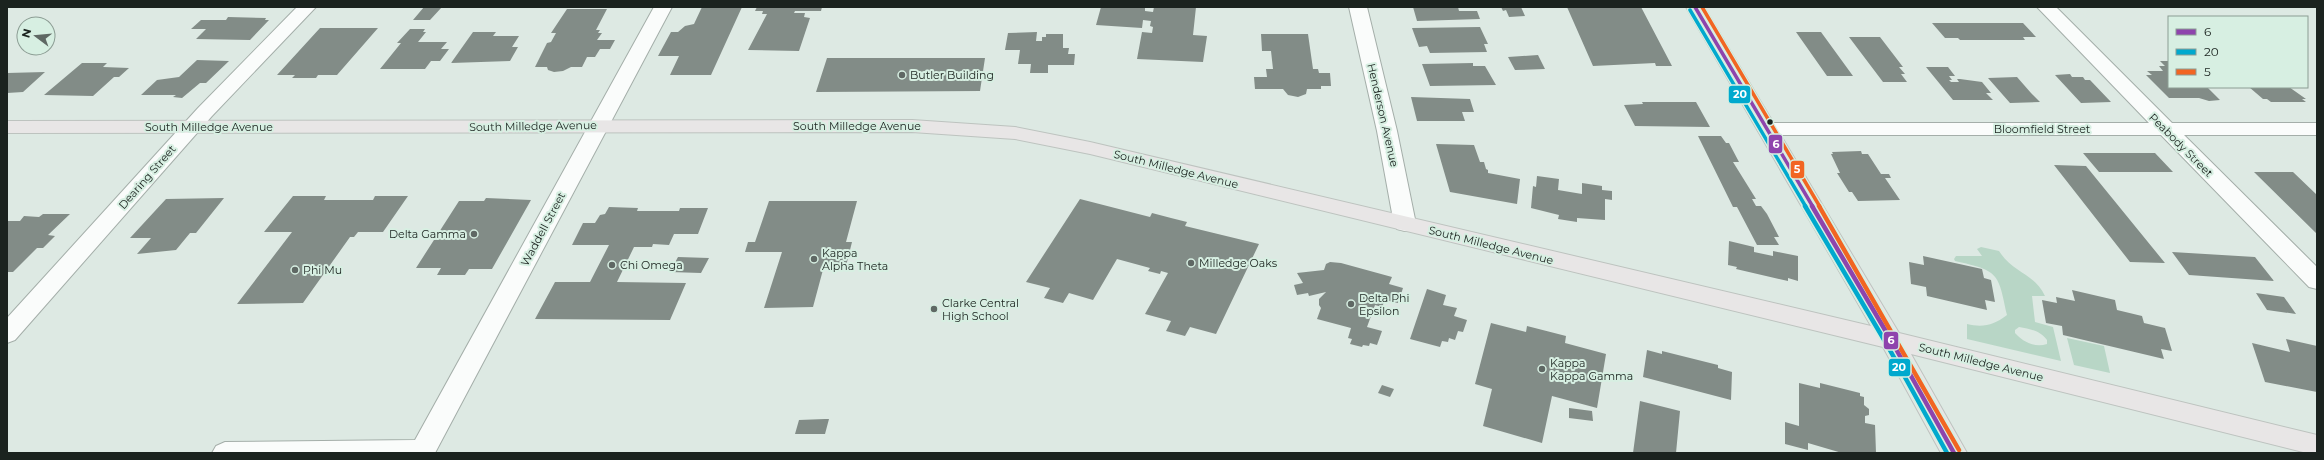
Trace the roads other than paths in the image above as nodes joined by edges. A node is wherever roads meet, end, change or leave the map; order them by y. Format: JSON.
{"nodes":[{"id":1,"x":307,"y":7,"type":"edge"},
{"id":2,"x":663,"y":7,"type":"edge"},
{"id":3,"x":1358,"y":7,"type":"edge"},
{"id":4,"x":1695,"y":7,"type":"edge"},
{"id":5,"x":2046,"y":7,"type":"edge"},
{"id":6,"x":599,"y":125,"type":"junction"},
{"id":7,"x":192,"y":126,"type":"junction"},
{"id":8,"x":7,"y":127,"type":"edge"},
{"id":9,"x":2165,"y":128,"type":"junction"},
{"id":10,"x":1766,"y":129,"type":"junction"},
{"id":11,"x":2317,"y":129,"type":"edge"},
{"id":12,"x":1405,"y":224,"type":"junction"},
{"id":13,"x":2317,"y":281,"type":"edge"},
{"id":14,"x":7,"y":334,"type":"edge"},
{"id":15,"x":1891,"y":340,"type":"junction"},
{"id":16,"x":2317,"y":445,"type":"edge"},
{"id":17,"x":225,"y":453,"type":"edge"},
{"id":18,"x":1954,"y":453,"type":"edge"}],
"edges":[{"from":1,"to":7,"type":"street","name":"Dearing Street"},
{"from":2,"to":6,"type":"street","name":"Waddell Street"},
{"from":3,"to":12,"type":"street","name":"Henderson Avenue"},
{"from":4,"to":10,"type":"main road"},
{"from":5,"to":9,"type":"street","name":"Peabody Street"},
{"from":6,"to":7,"type":"main road","name":"South Milledge Avenue"},
{"from":6,"to":12,"type":"main road","name":"South Milledge Avenue"},
{"from":6,"to":17,"type":"street","name":"Waddell Street"},
{"from":7,"to":8,"type":"main road","name":"South Milledge Avenue"},
{"from":7,"to":14,"type":"street","name":"Dearing Street"},
{"from":9,"to":10,"type":"street","name":"Bloomfield Street"},
{"from":9,"to":11,"type":"street","name":"Bloomfield Street"},
{"from":9,"to":13,"type":"street","name":"Peabody Street"},
{"from":10,"to":15,"type":"main road"},
{"from":12,"to":15,"type":"main road","name":"South Milledge Avenue"},
{"from":15,"to":16,"type":"main road","name":"South Milledge Avenue"},
{"from":15,"to":18,"type":"main road"}]}
